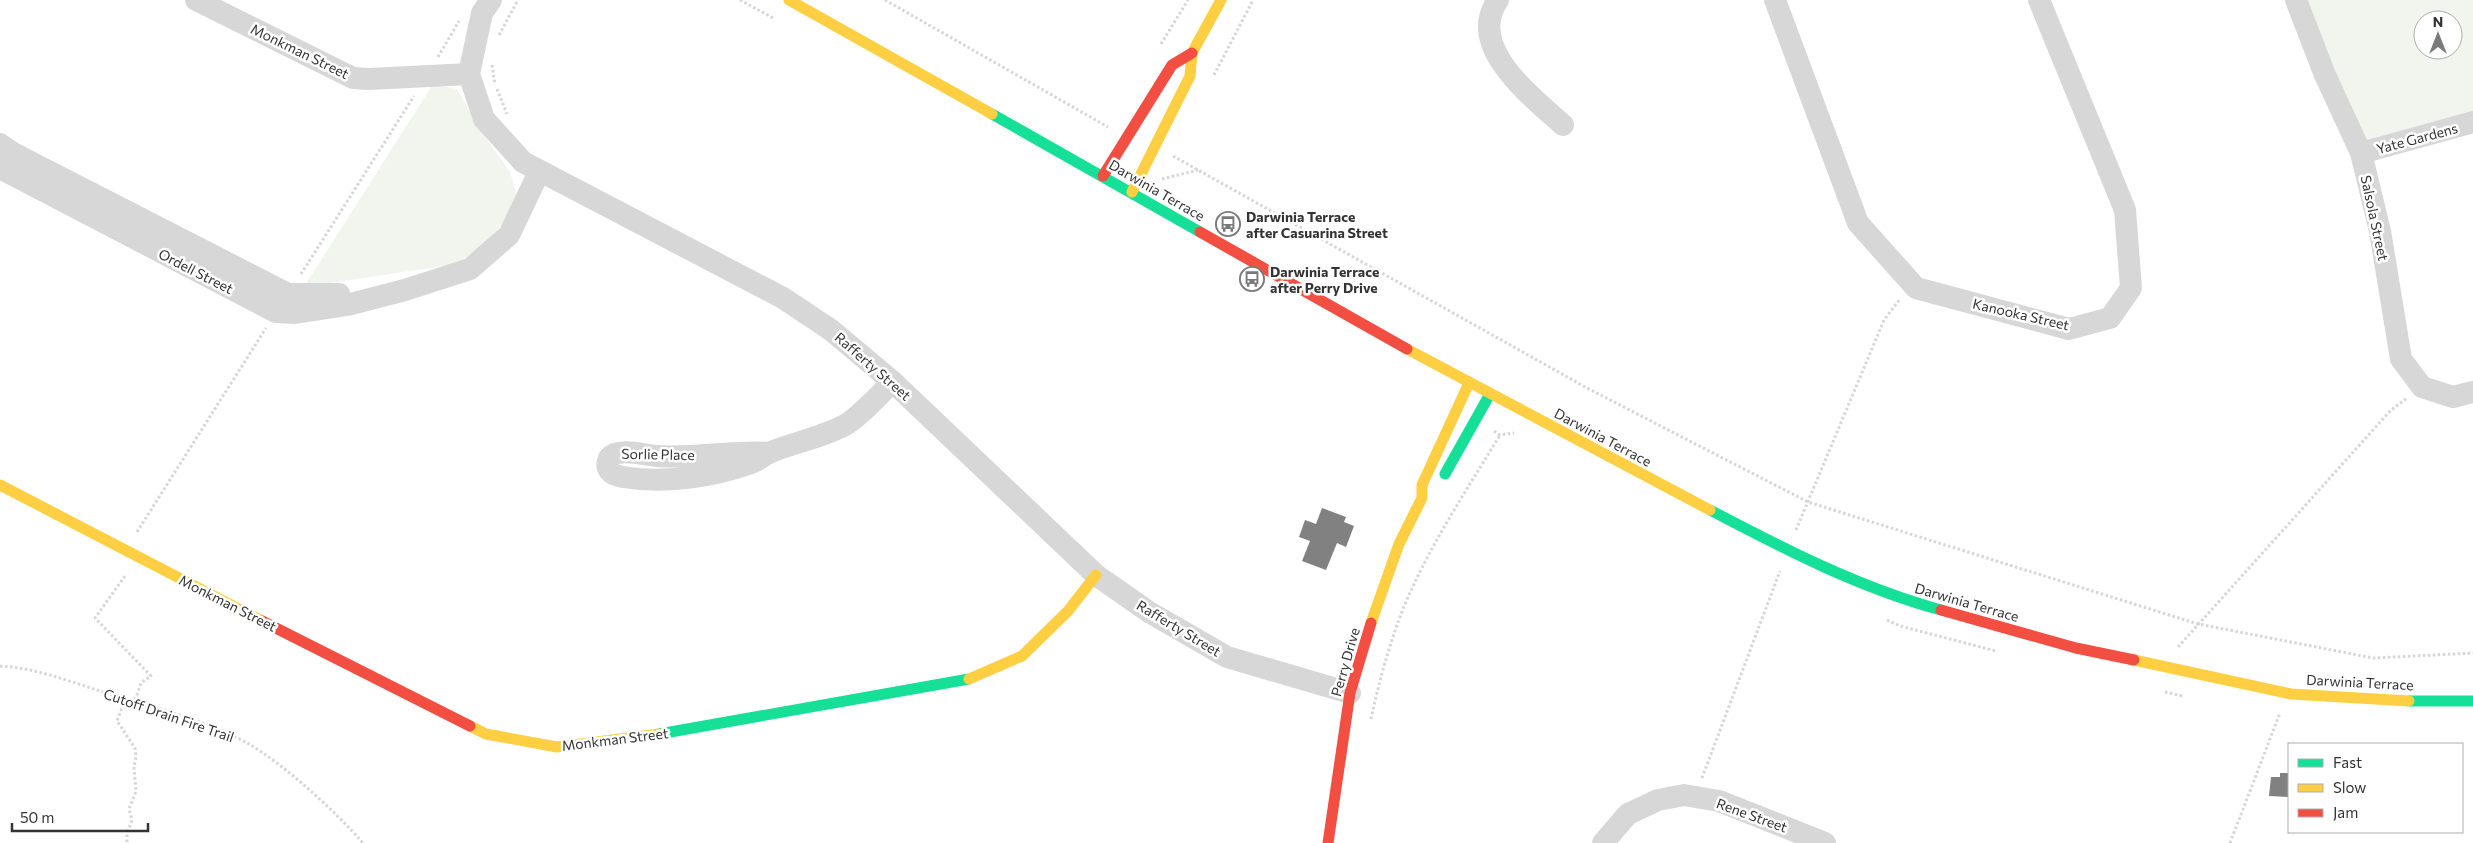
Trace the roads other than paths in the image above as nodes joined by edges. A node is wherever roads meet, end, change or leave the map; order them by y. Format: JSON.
{"nodes":[{"id":1,"x":196,"y":0,"type":"edge"},
{"id":2,"x":490,"y":0,"type":"edge"},
{"id":3,"x":788,"y":0,"type":"edge"},
{"id":4,"x":1221,"y":0,"type":"edge"},
{"id":5,"x":1498,"y":0,"type":"edge"},
{"id":6,"x":1775,"y":0,"type":"edge"},
{"id":7,"x":2039,"y":0,"type":"edge"},
{"id":8,"x":2296,"y":0,"type":"edge"},
{"id":9,"x":1192,"y":53,"type":"junction"},
{"id":10,"x":470,"y":74,"type":"junction"},
{"id":11,"x":2473,"y":122,"type":"edge"},
{"id":12,"x":1562,"y":125,"type":"dead end"},
{"id":13,"x":0,"y":144,"type":"edge"},
{"id":14,"x":2361,"y":153,"type":"junction"},
{"id":15,"x":0,"y":168,"type":"edge"},
{"id":16,"x":539,"y":172,"type":"junction"},
{"id":17,"x":1103,"y":176,"type":"junction"},
{"id":18,"x":1132,"y":192,"type":"junction"},
{"id":19,"x":282,"y":303,"type":"junction"},
{"id":20,"x":893,"y":382,"type":"junction"},
{"id":21,"x":1469,"y":383,"type":"junction"},
{"id":22,"x":2473,"y":392,"type":"edge"},
{"id":23,"x":1490,"y":394,"type":"junction"},
{"id":24,"x":769,"y":453,"type":"junction"},
{"id":25,"x":0,"y":485,"type":"edge"},
{"id":26,"x":1422,"y":498,"type":"junction"},
{"id":27,"x":1096,"y":575,"type":"junction"},
{"id":28,"x":1350,"y":693,"type":"junction"},
{"id":29,"x":2473,"y":700,"type":"edge"},
{"id":30,"x":1328,"y":843,"type":"edge"},
{"id":31,"x":1603,"y":843,"type":"edge"},
{"id":32,"x":1825,"y":843,"type":"edge"}],
"edges":[{"from":1,"to":10,"type":"street","name":"Monkman Street"},
{"from":2,"to":10,"type":"street","name":"Rafferty Street"},
{"from":3,"to":17,"type":"street","name":"Darwinia Terrace"},
{"from":4,"to":9,"type":"street"},
{"from":5,"to":12,"type":"street"},
{"from":6,"to":7,"type":"street","name":"Kanooka Street"},
{"from":8,"to":14,"type":"street","name":"Salsola Street"},
{"from":9,"to":17,"type":"street"},
{"from":9,"to":18,"type":"street"},
{"from":10,"to":16,"type":"street","name":"Rafferty Street"},
{"from":11,"to":14,"type":"street","name":"Yate Gardens"},
{"from":13,"to":19,"type":"street","name":"Ordell Street"},
{"from":14,"to":22,"type":"street","name":"Salsola Street"},
{"from":15,"to":19,"type":"street","name":"Ordell Street"},
{"from":16,"to":19,"type":"street","name":"Ordell Street"},
{"from":16,"to":20,"type":"street","name":"Rafferty Street"},
{"from":17,"to":18,"type":"street","name":"Darwinia Terrace"},
{"from":18,"to":21,"type":"street","name":"Darwinia Terrace"},
{"from":20,"to":24,"type":"street","name":"Sorlie Place"},
{"from":20,"to":27,"type":"street","name":"Rafferty Street"},
{"from":21,"to":23,"type":"street","name":"Darwinia Terrace"},
{"from":21,"to":26,"type":"street","name":"Perry Drive"},
{"from":23,"to":26,"type":"street"},
{"from":23,"to":29,"type":"street","name":"Darwinia Terrace"},
{"from":24,"to":24,"type":"street","name":"Sorlie Place"},
{"from":25,"to":27,"type":"street","name":"Monkman Street"},
{"from":26,"to":28,"type":"street","name":"Perry Drive"},
{"from":27,"to":28,"type":"street","name":"Rafferty Street"},
{"from":28,"to":30,"type":"street","name":"Perry Drive"},
{"from":31,"to":32,"type":"street","name":"Rene Street"}]}
